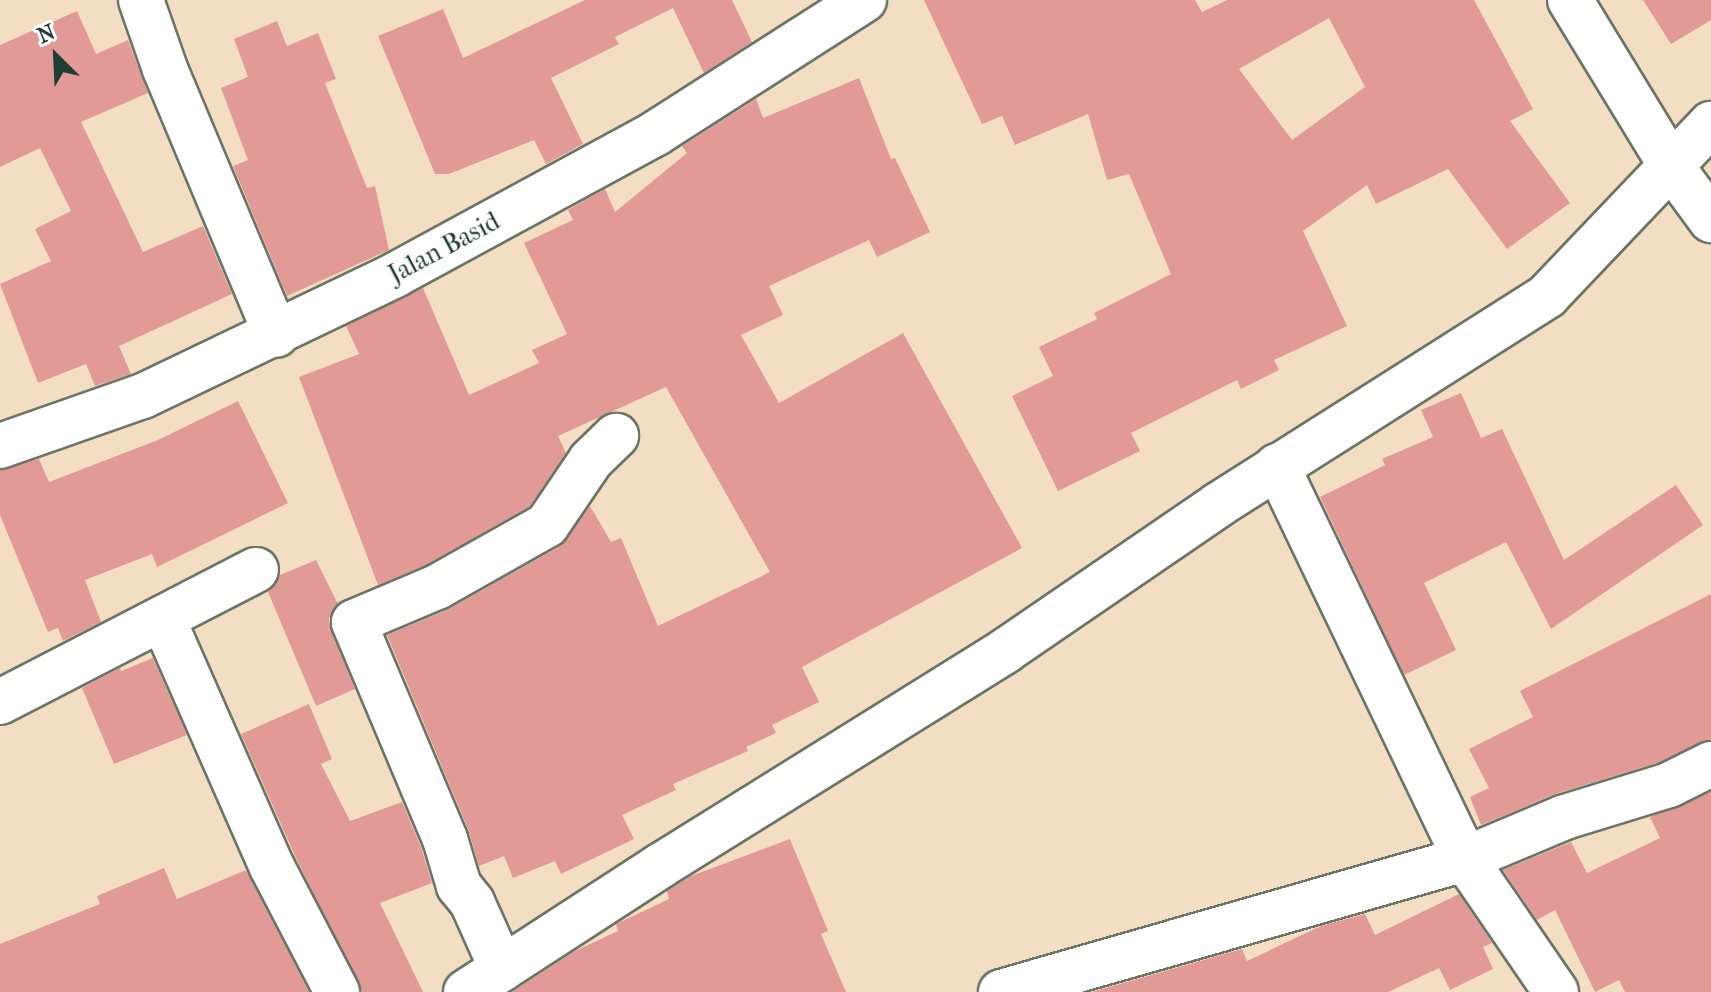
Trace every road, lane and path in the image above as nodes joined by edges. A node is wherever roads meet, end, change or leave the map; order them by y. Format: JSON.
{"nodes":[{"id":1,"x":141,"y":0,"type":"edge"},
{"id":2,"x":864,"y":0,"type":"edge"},
{"id":3,"x":1570,"y":0,"type":"edge"},
{"id":4,"x":1711,"y":124,"type":"edge"},
{"id":5,"x":1672,"y":167,"type":"junction"},
{"id":6,"x":1711,"y":220,"type":"edge"},
{"id":7,"x":276,"y":335,"type":"junction"},
{"id":8,"x":616,"y":436,"type":"dead end"},
{"id":9,"x":0,"y":446,"type":"edge"},
{"id":10,"x":1277,"y":466,"type":"junction"},
{"id":11,"x":256,"y":570,"type":"dead end"},
{"id":12,"x":163,"y":619,"type":"junction"},
{"id":13,"x":0,"y":702,"type":"edge"},
{"id":14,"x":1711,"y":764,"type":"edge"},
{"id":15,"x":1465,"y":859,"type":"junction"},
{"id":16,"x":484,"y":980,"type":"edge"},
{"id":17,"x":337,"y":992,"type":"edge"},
{"id":18,"x":1001,"y":992,"type":"edge"},
{"id":19,"x":1556,"y":992,"type":"edge"}],
"edges":[{"from":1,"to":7,"type":"street"},
{"from":2,"to":7,"type":"street","name":"Jalan Basid"},
{"from":3,"to":5,"type":"street"},
{"from":4,"to":5,"type":"street"},
{"from":5,"to":6,"type":"street"},
{"from":5,"to":10,"type":"street"},
{"from":7,"to":9,"type":"street","name":"Jalan Basid"},
{"from":8,"to":16,"type":"street"},
{"from":10,"to":15,"type":"street"},
{"from":10,"to":16,"type":"street"},
{"from":11,"to":12,"type":"street"},
{"from":12,"to":13,"type":"street"},
{"from":12,"to":17,"type":"street"},
{"from":14,"to":15,"type":"street"},
{"from":15,"to":18,"type":"street"},
{"from":15,"to":19,"type":"street"}]}
